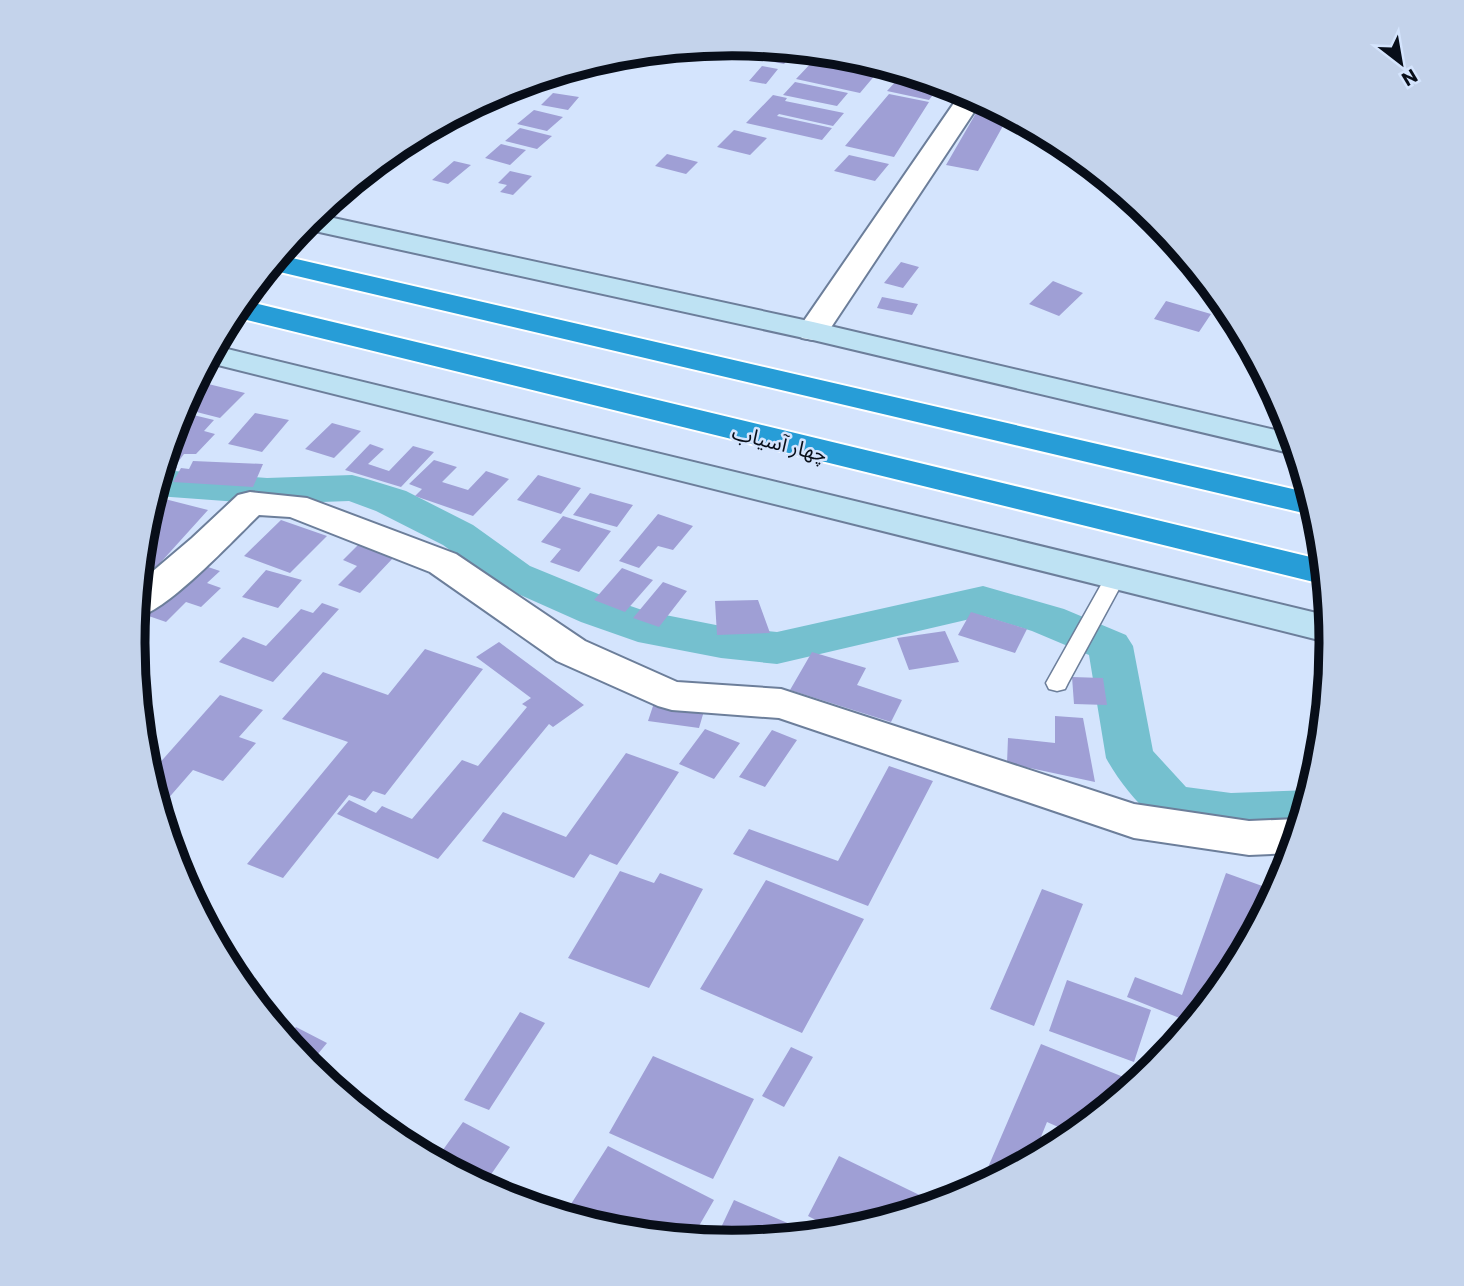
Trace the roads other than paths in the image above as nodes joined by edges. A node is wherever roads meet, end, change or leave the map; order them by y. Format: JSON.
{"nodes":[{"id":1,"x":965,"y":105,"type":"edge"},
{"id":2,"x":321,"y":224,"type":"edge"},
{"id":3,"x":284,"y":265,"type":"edge"},
{"id":4,"x":248,"y":311,"type":"edge"},
{"id":5,"x":813,"y":331,"type":"junction"},
{"id":6,"x":220,"y":356,"type":"edge"},
{"id":7,"x":1283,"y":442,"type":"edge"},
{"id":8,"x":1302,"y":502,"type":"edge"},
{"id":9,"x":1314,"y":571,"type":"edge"},
{"id":10,"x":1116,"y":576,"type":"junction"},
{"id":11,"x":147,"y":591,"type":"edge"},
{"id":12,"x":1319,"y":627,"type":"edge"},
{"id":13,"x":1057,"y":683,"type":"dead end"},
{"id":14,"x":1286,"y":836,"type":"edge"}],
"edges":[{"from":1,"to":5,"type":"street"},
{"from":2,"to":5,"type":"street"},
{"from":3,"to":8,"type":"highway"},
{"from":4,"to":9,"type":"highway","name":"چهار آسیاب"},
{"from":5,"to":7,"type":"street"},
{"from":6,"to":10,"type":"street"},
{"from":10,"to":12,"type":"street"},
{"from":10,"to":13,"type":"lane"},
{"from":11,"to":14,"type":"street"}]}
